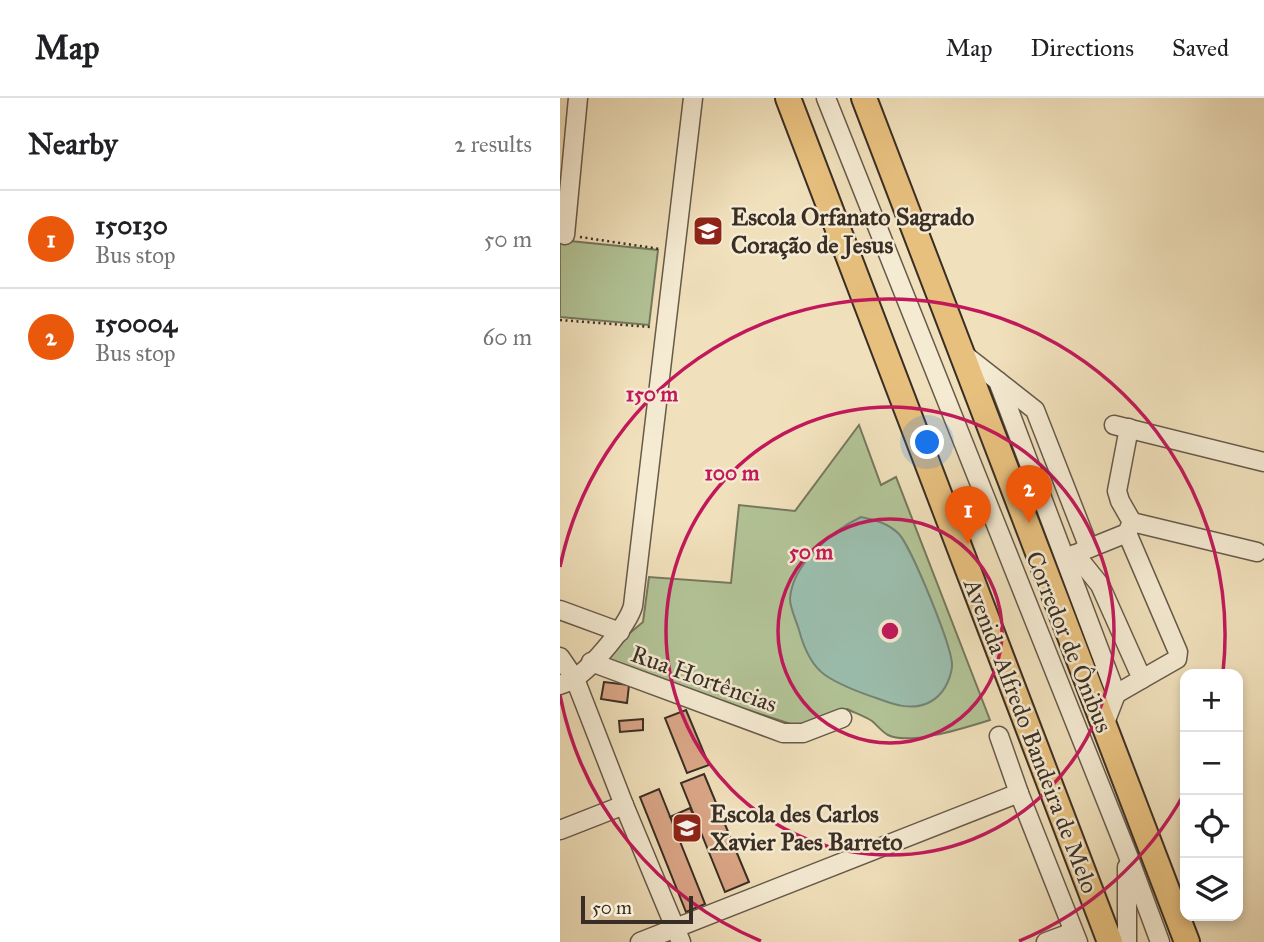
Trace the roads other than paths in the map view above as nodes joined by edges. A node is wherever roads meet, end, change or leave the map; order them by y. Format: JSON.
{"nodes":[{"id":1,"x":578,"y":98,"type":"edge"},
{"id":2,"x":693,"y":98,"type":"edge"},
{"id":3,"x":788,"y":98,"type":"edge"},
{"id":4,"x":826,"y":98,"type":"edge"},
{"id":5,"x":864,"y":98,"type":"edge"},
{"id":6,"x":565,"y":235,"type":"road end"},
{"id":7,"x":960,"y":351,"type":"junction"},
{"id":8,"x":998,"y":381,"type":"junction"},
{"id":9,"x":1264,"y":462,"type":"edge"},
{"id":10,"x":1129,"y":527,"type":"junction"},
{"id":11,"x":1258,"y":551,"type":"dead end"},
{"id":12,"x":1076,"y":553,"type":"junction"},
{"id":13,"x":560,"y":610,"type":"edge"},
{"id":14,"x":620,"y":632,"type":"junction"},
{"id":15,"x":560,"y":657,"type":"edge"},
{"id":16,"x":591,"y":662,"type":"junction"},
{"id":17,"x":1142,"y":679,"type":"junction"},
{"id":18,"x":568,"y":682,"type":"edge"},
{"id":19,"x":1115,"y":694,"type":"junction"},
{"id":20,"x":842,"y":718,"type":"dead end"},
{"id":21,"x":1103,"y":728,"type":"junction"},
{"id":22,"x":999,"y":737,"type":"dead end"},
{"id":23,"x":1018,"y":793,"type":"junction"},
{"id":24,"x":624,"y":805,"type":"junction"},
{"id":25,"x":560,"y":830,"type":"edge"},
{"id":26,"x":1127,"y":853,"type":"junction"},
{"id":27,"x":679,"y":935,"type":"edge"},
{"id":28,"x":1075,"y":937,"type":"edge"},
{"id":29,"x":640,"y":942,"type":"edge"},
{"id":30,"x":1046,"y":942,"type":"edge"},
{"id":31,"x":1110,"y":942,"type":"edge"},
{"id":32,"x":1127,"y":942,"type":"edge"},
{"id":33,"x":1160,"y":942,"type":"edge"},
{"id":34,"x":1187,"y":942,"type":"edge"}],
"edges":[{"from":1,"to":6,"type":"street"},
{"from":2,"to":14,"type":"street"},
{"from":3,"to":31,"type":"highway","name":"Avenida Alfredo Bandeira de Melo"},
{"from":4,"to":26,"type":"street","name":"Corredor de Ônibus"},
{"from":5,"to":7,"type":"highway"},
{"from":7,"to":8,"type":"street"},
{"from":7,"to":21,"type":"highway"},
{"from":8,"to":12,"type":"street"},
{"from":8,"to":12,"type":"street"},
{"from":9,"to":10,"type":"street"},
{"from":10,"to":11,"type":"street"},
{"from":10,"to":12,"type":"street"},
{"from":10,"to":17,"type":"street"},
{"from":12,"to":17,"type":"street"},
{"from":12,"to":19,"type":"street"},
{"from":13,"to":14,"type":"street"},
{"from":14,"to":16,"type":"street"},
{"from":15,"to":18,"type":"street"},
{"from":16,"to":18,"type":"street"},
{"from":16,"to":20,"type":"street","name":"Rua Hortências"},
{"from":17,"to":19,"type":"street"},
{"from":18,"to":24,"type":"street"},
{"from":19,"to":21,"type":"street"},
{"from":21,"to":34,"type":"highway"},
{"from":22,"to":23,"type":"street"},
{"from":23,"to":27,"type":"street"},
{"from":23,"to":28,"type":"street"},
{"from":24,"to":25,"type":"street"},
{"from":24,"to":27,"type":"street"},
{"from":26,"to":32,"type":"street","name":"Corredor de Ônibus"},
{"from":26,"to":33,"type":"street","name":"Corredor de Ônibus"},
{"from":27,"to":29,"type":"street"},
{"from":28,"to":30,"type":"street"}]}
